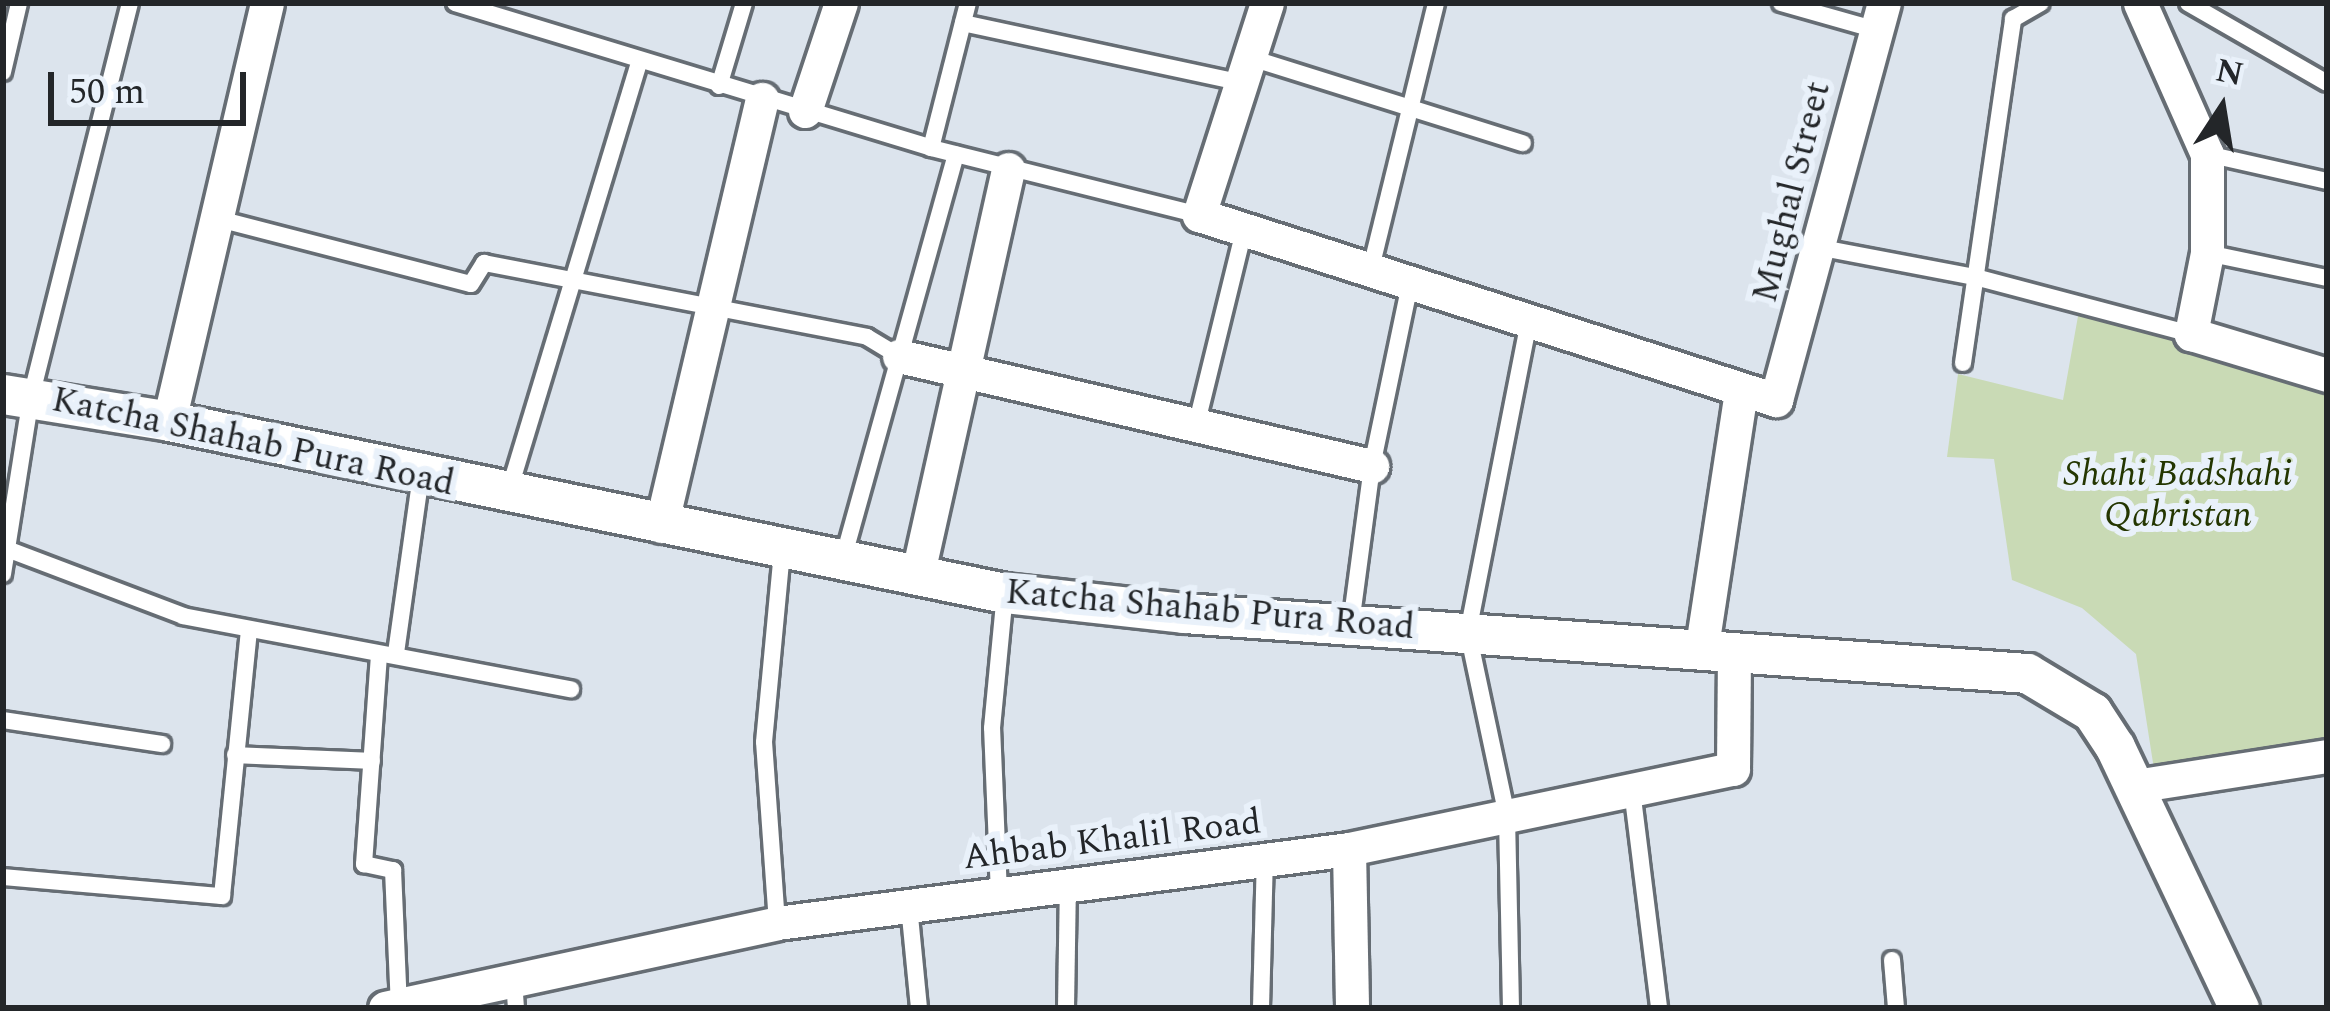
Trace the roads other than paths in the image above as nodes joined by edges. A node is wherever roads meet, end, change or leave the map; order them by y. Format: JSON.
{"nodes":[{"id":1,"x":19,"y":3,"type":"edge"},
{"id":2,"x":130,"y":3,"type":"edge"},
{"id":3,"x":267,"y":3,"type":"edge"},
{"id":4,"x":455,"y":3,"type":"edge"},
{"id":5,"x":744,"y":3,"type":"edge"},
{"id":6,"x":841,"y":3,"type":"edge"},
{"id":7,"x":968,"y":3,"type":"edge"},
{"id":8,"x":1267,"y":3,"type":"edge"},
{"id":9,"x":1436,"y":3,"type":"edge"},
{"id":10,"x":1781,"y":3,"type":"edge"},
{"id":11,"x":2041,"y":3,"type":"edge"},
{"id":12,"x":2140,"y":3,"type":"edge"},
{"id":13,"x":2188,"y":3,"type":"edge"},
{"id":14,"x":1879,"y":16,"type":"edge"},
{"id":15,"x":963,"y":23,"type":"junction"},
{"id":16,"x":638,"y":63,"type":"junction"},
{"id":17,"x":1243,"y":69,"type":"junction"},
{"id":18,"x":3,"y":72,"type":"edge"},
{"id":19,"x":2327,"y":82,"type":"edge"},
{"id":20,"x":719,"y":86,"type":"junction"},
{"id":21,"x":762,"y":99,"type":"junction"},
{"id":22,"x":1410,"y":102,"type":"junction"},
{"id":23,"x":805,"y":112,"type":"junction"},
{"id":24,"x":1523,"y":143,"type":"dead end"},
{"id":25,"x":931,"y":148,"type":"junction"},
{"id":26,"x":2206,"y":154,"type":"junction"},
{"id":27,"x":956,"y":155,"type":"junction"},
{"id":28,"x":1008,"y":169,"type":"junction"},
{"id":29,"x":2327,"y":181,"type":"edge"},
{"id":30,"x":1199,"y":215,"type":"junction"},
{"id":31,"x":215,"y":218,"type":"junction"},
{"id":32,"x":1244,"y":235,"type":"junction"},
{"id":33,"x":1816,"y":247,"type":"junction"},
{"id":34,"x":2207,"y":253,"type":"junction"},
{"id":35,"x":1371,"y":268,"type":"junction"},
{"id":36,"x":1979,"y":278,"type":"junction"},
{"id":37,"x":2327,"y":278,"type":"edge"},
{"id":38,"x":573,"y":280,"type":"junction"},
{"id":39,"x":1410,"y":284,"type":"junction"},
{"id":40,"x":717,"y":308,"type":"junction"},
{"id":41,"x":1529,"y":320,"type":"junction"},
{"id":42,"x":2191,"y":334,"type":"junction"},
{"id":43,"x":899,"y":356,"type":"junction"},
{"id":44,"x":1963,"y":363,"type":"dead end"},
{"id":45,"x":962,"y":374,"type":"junction"},
{"id":46,"x":2327,"y":375,"type":"edge"},
{"id":47,"x":1741,"y":391,"type":"junction"},
{"id":48,"x":17,"y":396,"type":"edge"},
{"id":49,"x":169,"y":421,"type":"junction"},
{"id":50,"x":1195,"y":429,"type":"junction"},
{"id":51,"x":1372,"y":466,"type":"junction"},
{"id":52,"x":421,"y":476,"type":"junction"},
{"id":53,"x":508,"y":494,"type":"junction"},
{"id":54,"x":661,"y":526,"type":"junction"},
{"id":55,"x":7,"y":549,"type":"junction"},
{"id":56,"x":782,"y":550,"type":"junction"},
{"id":57,"x":842,"y":563,"type":"junction"},
{"id":58,"x":3,"y":574,"type":"edge"},
{"id":59,"x":917,"y":577,"type":"junction"},
{"id":60,"x":1005,"y":593,"type":"junction"},
{"id":61,"x":1351,"y":624,"type":"junction"},
{"id":62,"x":249,"y":629,"type":"junction"},
{"id":63,"x":1468,"y":632,"type":"junction"},
{"id":64,"x":1718,"y":648,"type":"junction"},
{"id":65,"x":387,"y":654,"type":"junction"},
{"id":66,"x":571,"y":689,"type":"dead end"},
{"id":67,"x":3,"y":720,"type":"edge"},
{"id":68,"x":162,"y":744,"type":"dead end"},
{"id":69,"x":235,"y":755,"type":"junction"},
{"id":70,"x":2327,"y":756,"type":"edge"},
{"id":71,"x":372,"y":761,"type":"junction"},
{"id":72,"x":2135,"y":786,"type":"junction"},
{"id":73,"x":1632,"y":790,"type":"junction"},
{"id":74,"x":1507,"y":816,"type":"junction"},
{"id":75,"x":1349,"y":849,"type":"junction"},
{"id":76,"x":1265,"y":859,"type":"junction"},
{"id":77,"x":3,"y":877,"type":"edge"},
{"id":78,"x":1068,"y":885,"type":"junction"},
{"id":79,"x":999,"y":894,"type":"junction"},
{"id":80,"x":909,"y":906,"type":"junction"},
{"id":81,"x":777,"y":923,"type":"junction"},
{"id":82,"x":1892,"y":960,"type":"dead end"},
{"id":83,"x":515,"y":994,"type":"edge"},
{"id":84,"x":392,"y":1006,"type":"edge"},
{"id":85,"x":919,"y":1008,"type":"edge"},
{"id":86,"x":1066,"y":1008,"type":"edge"},
{"id":87,"x":1261,"y":1008,"type":"edge"},
{"id":88,"x":1352,"y":1008,"type":"edge"},
{"id":89,"x":1511,"y":1008,"type":"edge"},
{"id":90,"x":1659,"y":1008,"type":"edge"},
{"id":91,"x":1896,"y":1008,"type":"edge"},
{"id":92,"x":2239,"y":1008,"type":"edge"}],
"edges":[{"from":1,"to":18,"type":"lane"},
{"from":2,"to":48,"type":"lane"},
{"from":3,"to":31,"type":"street"},
{"from":4,"to":16,"type":"lane"},
{"from":5,"to":20,"type":"lane"},
{"from":6,"to":23,"type":"street"},
{"from":7,"to":15,"type":"lane"},
{"from":8,"to":17,"type":"street"},
{"from":9,"to":22,"type":"lane"},
{"from":10,"to":14,"type":"lane"},
{"from":11,"to":36,"type":"lane"},
{"from":12,"to":26,"type":"street"},
{"from":13,"to":19,"type":"lane"},
{"from":14,"to":33,"type":"street","name":"Mughal Street"},
{"from":15,"to":17,"type":"lane"},
{"from":15,"to":25,"type":"lane"},
{"from":16,"to":20,"type":"lane"},
{"from":16,"to":38,"type":"lane"},
{"from":17,"to":22,"type":"lane"},
{"from":17,"to":30,"type":"street"},
{"from":20,"to":21,"type":"lane"},
{"from":21,"to":23,"type":"lane"},
{"from":21,"to":40,"type":"street"},
{"from":22,"to":24,"type":"lane"},
{"from":22,"to":35,"type":"lane"},
{"from":23,"to":25,"type":"lane"},
{"from":25,"to":27,"type":"lane"},
{"from":26,"to":29,"type":"lane"},
{"from":26,"to":34,"type":"street"},
{"from":27,"to":28,"type":"lane"},
{"from":27,"to":43,"type":"lane"},
{"from":28,"to":30,"type":"lane"},
{"from":28,"to":45,"type":"street"},
{"from":30,"to":32,"type":"street"},
{"from":31,"to":38,"type":"lane"},
{"from":31,"to":49,"type":"street"},
{"from":32,"to":35,"type":"street"},
{"from":32,"to":50,"type":"lane"},
{"from":33,"to":36,"type":"lane"},
{"from":33,"to":47,"type":"street","name":"Mughal Street"},
{"from":34,"to":37,"type":"lane"},
{"from":34,"to":42,"type":"street"},
{"from":35,"to":39,"type":"street"},
{"from":36,"to":42,"type":"lane"},
{"from":36,"to":44,"type":"lane"},
{"from":38,"to":40,"type":"lane"},
{"from":38,"to":53,"type":"lane"},
{"from":39,"to":41,"type":"street"},
{"from":39,"to":51,"type":"lane"},
{"from":40,"to":43,"type":"lane"},
{"from":40,"to":54,"type":"street"},
{"from":41,"to":47,"type":"street"},
{"from":41,"to":63,"type":"lane"},
{"from":42,"to":46,"type":"street"},
{"from":43,"to":45,"type":"street"},
{"from":43,"to":57,"type":"lane"},
{"from":45,"to":50,"type":"street"},
{"from":45,"to":59,"type":"street"},
{"from":47,"to":64,"type":"street"},
{"from":48,"to":49,"type":"street","name":"Katcha Shahab Pura Road"},
{"from":48,"to":55,"type":"lane"},
{"from":49,"to":52,"type":"street","name":"Katcha Shahab Pura Road"},
{"from":50,"to":51,"type":"street"},
{"from":51,"to":61,"type":"lane"},
{"from":52,"to":53,"type":"street","name":"Katcha Shahab Pura Road"},
{"from":52,"to":65,"type":"lane"},
{"from":53,"to":54,"type":"street","name":"Katcha Shahab Pura Road"},
{"from":54,"to":56,"type":"street","name":"Katcha Shahab Pura Road"},
{"from":55,"to":58,"type":"lane"},
{"from":55,"to":62,"type":"lane"},
{"from":56,"to":57,"type":"street","name":"Katcha Shahab Pura Road"},
{"from":56,"to":81,"type":"lane"},
{"from":57,"to":59,"type":"street","name":"Katcha Shahab Pura Road"},
{"from":59,"to":60,"type":"street","name":"Katcha Shahab Pura Road"},
{"from":60,"to":61,"type":"street","name":"Katcha Shahab Pura Road"},
{"from":60,"to":79,"type":"lane"},
{"from":61,"to":63,"type":"street","name":"Katcha Shahab Pura Road"},
{"from":62,"to":65,"type":"lane"},
{"from":62,"to":69,"type":"lane"},
{"from":63,"to":64,"type":"street","name":"Katcha Shahab Pura Road"},
{"from":63,"to":74,"type":"lane"},
{"from":64,"to":72,"type":"street","name":"Katcha Shahab Pura Road"},
{"from":64,"to":73,"type":"street","name":"Ahbab Khalil Road"},
{"from":65,"to":66,"type":"lane"},
{"from":65,"to":71,"type":"lane"},
{"from":67,"to":68,"type":"lane"},
{"from":69,"to":71,"type":"lane"},
{"from":69,"to":77,"type":"lane"},
{"from":70,"to":72,"type":"street"},
{"from":71,"to":84,"type":"lane"},
{"from":72,"to":92,"type":"street","name":"Katcha Shahab Pura Road"},
{"from":73,"to":74,"type":"street","name":"Ahbab Khalil Road"},
{"from":73,"to":90,"type":"lane"},
{"from":74,"to":75,"type":"street","name":"Ahbab Khalil Road"},
{"from":74,"to":89,"type":"lane"},
{"from":75,"to":76,"type":"street","name":"Ahbab Khalil Road"},
{"from":75,"to":88,"type":"street"},
{"from":76,"to":78,"type":"street","name":"Ahbab Khalil Road"},
{"from":76,"to":87,"type":"lane"},
{"from":78,"to":79,"type":"street","name":"Ahbab Khalil Road"},
{"from":78,"to":86,"type":"lane"},
{"from":79,"to":80,"type":"street","name":"Ahbab Khalil Road"},
{"from":80,"to":81,"type":"street","name":"Ahbab Khalil Road"},
{"from":80,"to":85,"type":"lane"},
{"from":81,"to":83,"type":"street","name":"Ahbab Khalil Road"},
{"from":82,"to":91,"type":"lane"},
{"from":83,"to":84,"type":"street","name":"Ahbab Khalil Road"}]}
